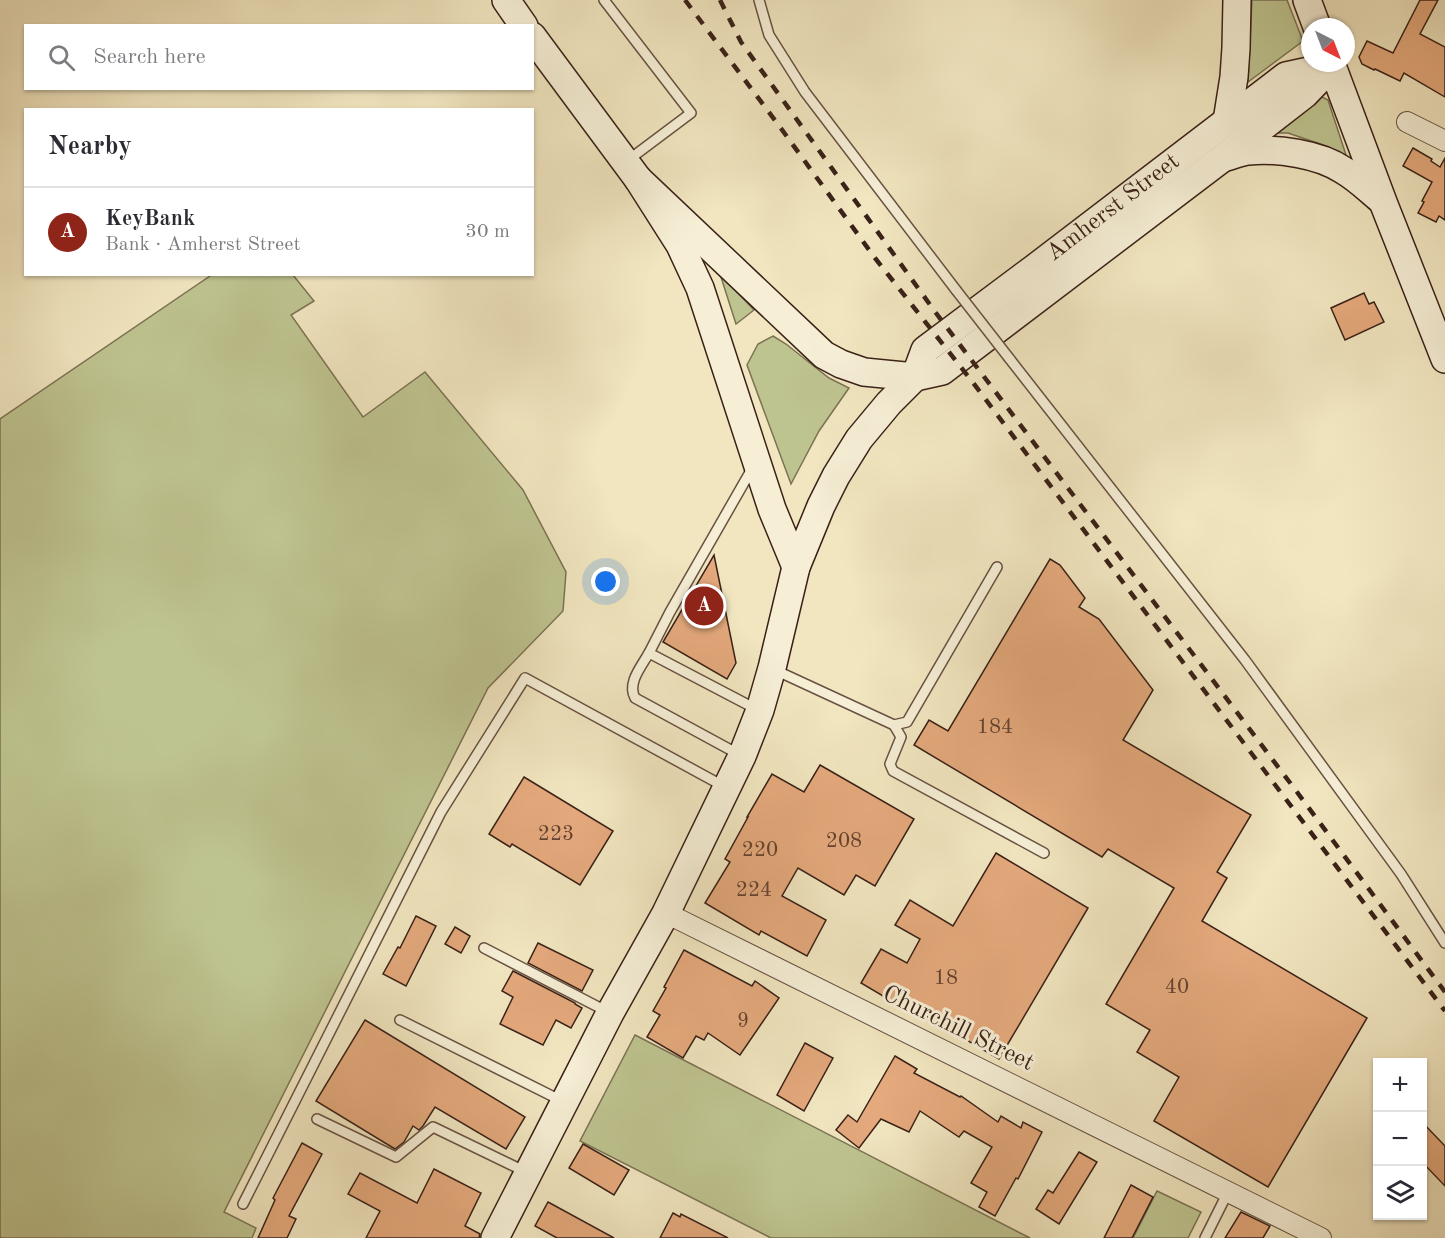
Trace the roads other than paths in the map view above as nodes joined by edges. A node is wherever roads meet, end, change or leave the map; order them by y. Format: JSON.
{"nodes":[{"id":1,"x":506,"y":0,"type":"edge"},
{"id":2,"x":604,"y":0,"type":"edge"},
{"id":3,"x":759,"y":0,"type":"edge"},
{"id":4,"x":1237,"y":0,"type":"edge"},
{"id":5,"x":1307,"y":0,"type":"edge"},
{"id":6,"x":1314,"y":18,"type":"edge"},
{"id":7,"x":523,"y":24,"type":"edge"},
{"id":8,"x":534,"y":39,"type":"edge"},
{"id":9,"x":1303,"y":72,"type":"edge"},
{"id":10,"x":1325,"y":72,"type":"edge"},
{"id":11,"x":1335,"y":72,"type":"edge"},
{"id":12,"x":1227,"y":121,"type":"junction"},
{"id":13,"x":1407,"y":122,"type":"dead end"},
{"id":14,"x":1445,"y":141,"type":"edge"},
{"id":15,"x":1224,"y":157,"type":"junction"},
{"id":16,"x":632,"y":171,"type":"junction"},
{"id":17,"x":1383,"y":202,"type":"junction"},
{"id":18,"x":1445,"y":359,"type":"edge"},
{"id":19,"x":915,"y":377,"type":"junction"},
{"id":20,"x":756,"y":462,"type":"junction"},
{"id":21,"x":796,"y":567,"type":"junction"},
{"id":22,"x":997,"y":567,"type":"dead end"},
{"id":23,"x":649,"y":653,"type":"junction"},
{"id":24,"x":772,"y":668,"type":"junction"},
{"id":25,"x":760,"y":710,"type":"junction"},
{"id":26,"x":894,"y":725,"type":"junction"},
{"id":27,"x":742,"y":756,"type":"junction"},
{"id":28,"x":727,"y":788,"type":"junction"},
{"id":29,"x":1044,"y":853,"type":"dead end"},
{"id":30,"x":666,"y":913,"type":"junction"},
{"id":31,"x":1445,"y":943,"type":"edge"},
{"id":32,"x":484,"y":948,"type":"dead end"},
{"id":33,"x":610,"y":1013,"type":"junction"},
{"id":34,"x":400,"y":1020,"type":"dead end"},
{"id":35,"x":564,"y":1102,"type":"junction"},
{"id":36,"x":317,"y":1119,"type":"dead end"},
{"id":37,"x":528,"y":1173,"type":"junction"},
{"id":38,"x":1228,"y":1191,"type":"junction"},
{"id":39,"x":243,"y":1204,"type":"dead end"},
{"id":40,"x":502,"y":1236,"type":"edge"},
{"id":41,"x":1205,"y":1238,"type":"edge"},
{"id":42,"x":1321,"y":1238,"type":"edge"}],
"edges":[{"from":1,"to":7,"type":"street"},
{"from":2,"to":16,"type":"lane"},
{"from":3,"to":31,"type":"lane","bridge":true},
{"from":4,"to":12,"type":"street"},
{"from":5,"to":6,"type":"street"},
{"from":8,"to":16,"type":"street"},
{"from":9,"to":12,"type":"street","name":"Amherst Street"},
{"from":10,"to":15,"type":"street","name":"Amherst Street"},
{"from":11,"to":17,"type":"street"},
{"from":12,"to":19,"type":"street","name":"Amherst Street"},
{"from":13,"to":14,"type":"street"},
{"from":15,"to":17,"type":"street"},
{"from":15,"to":19,"type":"street","name":"Amherst Street"},
{"from":16,"to":19,"type":"street"},
{"from":16,"to":20,"type":"street"},
{"from":17,"to":18,"type":"street"},
{"from":19,"to":21,"type":"street","name":"Amherst Street"},
{"from":20,"to":21,"type":"street"},
{"from":20,"to":23,"type":"lane"},
{"from":21,"to":24,"type":"street","name":"Amherst Street"},
{"from":22,"to":26,"type":"lane"},
{"from":23,"to":25,"type":"lane"},
{"from":23,"to":27,"type":"lane"},
{"from":24,"to":25,"type":"street","name":"Amherst Street"},
{"from":24,"to":26,"type":"lane"},
{"from":25,"to":27,"type":"street","name":"Amherst Street"},
{"from":26,"to":29,"type":"lane"},
{"from":27,"to":28,"type":"street","name":"Amherst Street"},
{"from":28,"to":30,"type":"street","name":"Amherst Street"},
{"from":28,"to":39,"type":"lane"},
{"from":30,"to":33,"type":"street","name":"Amherst Street"},
{"from":30,"to":38,"type":"street","name":"Churchill Street"},
{"from":32,"to":33,"type":"lane"},
{"from":33,"to":35,"type":"street","name":"Amherst Street"},
{"from":34,"to":35,"type":"lane"},
{"from":35,"to":37,"type":"street","name":"Amherst Street"},
{"from":36,"to":37,"type":"lane"},
{"from":37,"to":40,"type":"street","name":"Amherst Street"},
{"from":38,"to":41,"type":"lane"},
{"from":38,"to":42,"type":"street","name":"Churchill Street"}]}
